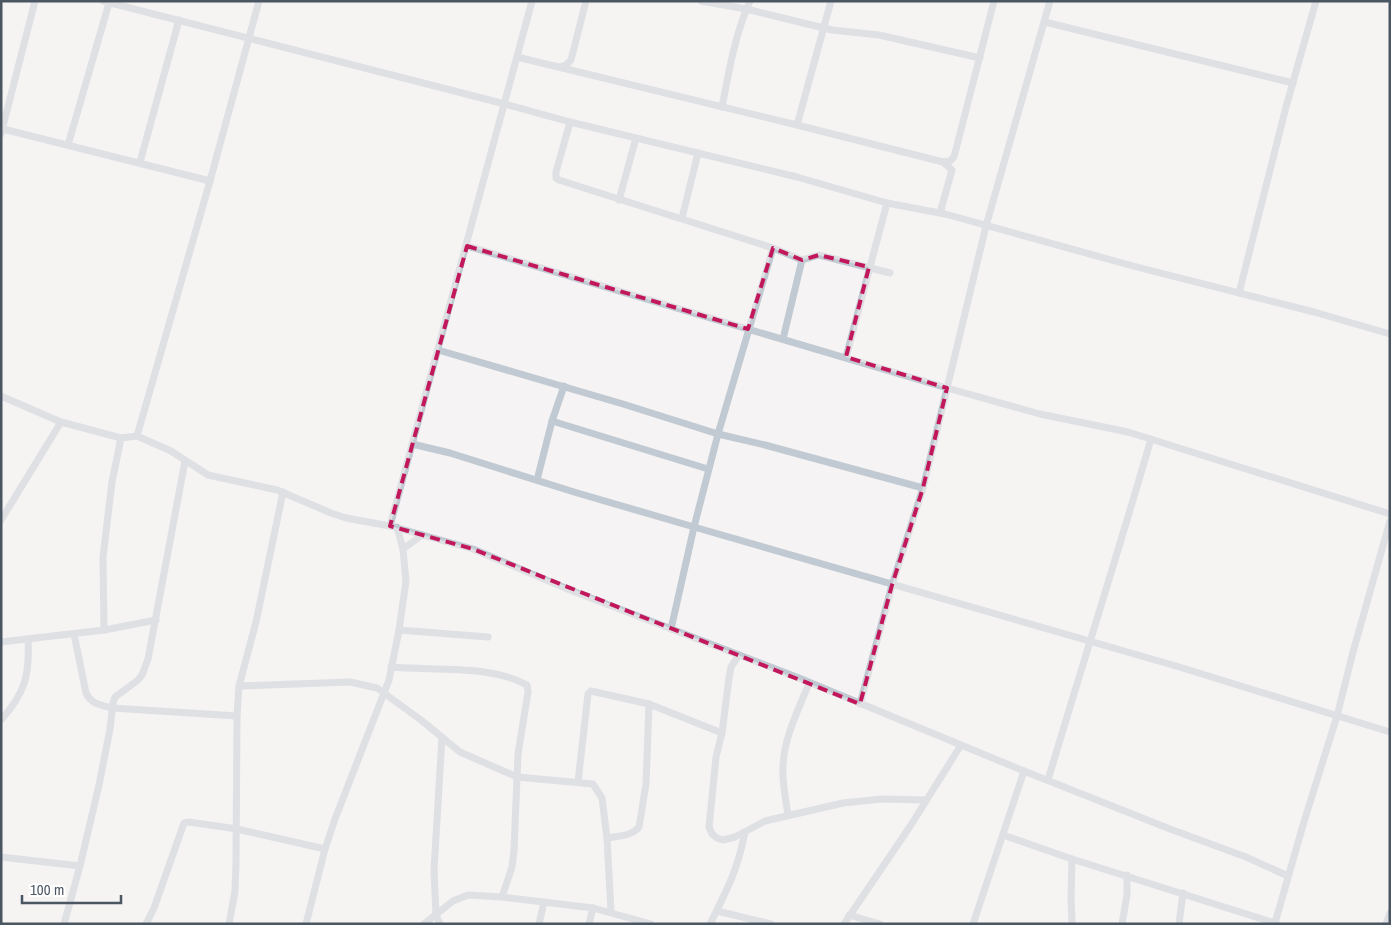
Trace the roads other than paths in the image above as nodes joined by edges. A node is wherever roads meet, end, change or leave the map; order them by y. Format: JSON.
{"nodes":[{"id":1,"x":35,"y":1,"type":"edge"},
{"id":2,"x":259,"y":1,"type":"edge"},
{"id":3,"x":532,"y":1,"type":"edge"},
{"id":4,"x":586,"y":1,"type":"edge"},
{"id":5,"x":701,"y":1,"type":"edge"},
{"id":6,"x":750,"y":1,"type":"edge"},
{"id":7,"x":831,"y":1,"type":"edge"},
{"id":8,"x":994,"y":1,"type":"edge"},
{"id":9,"x":1050,"y":1,"type":"edge"},
{"id":10,"x":1316,"y":1,"type":"edge"},
{"id":11,"x":106,"y":2,"type":"edge"},
{"id":12,"x":746,"y":9,"type":"junction"},
{"id":13,"x":179,"y":20,"type":"junction"},
{"id":14,"x":1045,"y":22,"type":"junction"},
{"id":15,"x":824,"y":28,"type":"junction"},
{"id":16,"x":249,"y":38,"type":"junction"},
{"id":17,"x":517,"y":57,"type":"junction"},
{"id":18,"x":980,"y":58,"type":"junction"},
{"id":19,"x":571,"y":60,"type":"junction"},
{"id":20,"x":558,"y":67,"type":"junction"},
{"id":21,"x":581,"y":73,"type":"junction"},
{"id":22,"x":1293,"y":82,"type":"junction"},
{"id":23,"x":505,"y":104,"type":"junction"},
{"id":24,"x":722,"y":107,"type":"junction"},
{"id":25,"x":570,"y":122,"type":"junction"},
{"id":26,"x":797,"y":125,"type":"junction"},
{"id":27,"x":2,"y":132,"type":"edge"},
{"id":28,"x":636,"y":138,"type":"junction"},
{"id":29,"x":68,"y":145,"type":"junction"},
{"id":30,"x":698,"y":153,"type":"junction"},
{"id":31,"x":140,"y":162,"type":"junction"},
{"id":32,"x":943,"y":162,"type":"junction"},
{"id":33,"x":210,"y":181,"type":"junction"},
{"id":34,"x":619,"y":200,"type":"junction"},
{"id":35,"x":887,"y":203,"type":"junction"},
{"id":36,"x":940,"y":213,"type":"junction"},
{"id":37,"x":682,"y":218,"type":"junction"},
{"id":38,"x":986,"y":226,"type":"junction"},
{"id":39,"x":467,"y":246,"type":"junction"},
{"id":40,"x":773,"y":248,"type":"junction"},
{"id":41,"x":802,"y":260,"type":"junction"},
{"id":42,"x":869,"y":267,"type":"junction"},
{"id":43,"x":890,"y":273,"type":"dead end"},
{"id":44,"x":1239,"y":293,"type":"junction"},
{"id":45,"x":748,"y":329,"type":"junction"},
{"id":46,"x":1390,"y":334,"type":"edge"},
{"id":47,"x":783,"y":339,"type":"junction"},
{"id":48,"x":438,"y":350,"type":"junction"},
{"id":49,"x":846,"y":357,"type":"junction"},
{"id":50,"x":564,"y":386,"type":"junction"},
{"id":51,"x":947,"y":388,"type":"junction"},
{"id":52,"x":1,"y":396,"type":"edge"},
{"id":53,"x":552,"y":421,"type":"junction"},
{"id":54,"x":62,"y":422,"type":"junction"},
{"id":55,"x":718,"y":434,"type":"junction"},
{"id":56,"x":137,"y":436,"type":"junction"},
{"id":57,"x":121,"y":438,"type":"junction"},
{"id":58,"x":1151,"y":439,"type":"junction"},
{"id":59,"x":412,"y":444,"type":"junction"},
{"id":60,"x":185,"y":461,"type":"junction"},
{"id":61,"x":708,"y":469,"type":"junction"},
{"id":62,"x":536,"y":480,"type":"junction"},
{"id":63,"x":923,"y":488,"type":"junction"},
{"id":64,"x":284,"y":492,"type":"junction"},
{"id":65,"x":1390,"y":514,"type":"edge"},
{"id":66,"x":1,"y":520,"type":"edge"},
{"id":67,"x":1390,"y":521,"type":"edge"},
{"id":68,"x":394,"y":527,"type":"junction"},
{"id":69,"x":694,"y":527,"type":"junction"},
{"id":70,"x":422,"y":535,"type":"junction"},
{"id":71,"x":403,"y":549,"type":"junction"},
{"id":72,"x":892,"y":585,"type":"junction"},
{"id":73,"x":156,"y":620,"type":"junction"},
{"id":74,"x":671,"y":629,"type":"junction"},
{"id":75,"x":104,"y":630,"type":"junction"},
{"id":76,"x":399,"y":630,"type":"junction"},
{"id":77,"x":74,"y":634,"type":"junction"},
{"id":78,"x":488,"y":637,"type":"dead end"},
{"id":79,"x":28,"y":640,"type":"junction"},
{"id":80,"x":1090,"y":641,"type":"junction"},
{"id":81,"x":1,"y":642,"type":"edge"},
{"id":82,"x":739,"y":655,"type":"junction"},
{"id":83,"x":391,"y":667,"type":"junction"},
{"id":84,"x":809,"y":682,"type":"junction"},
{"id":85,"x":239,"y":686,"type":"junction"},
{"id":86,"x":385,"y":693,"type":"junction"},
{"id":87,"x":649,"y":704,"type":"junction"},
{"id":88,"x":860,"y":704,"type":"junction"},
{"id":89,"x":112,"y":708,"type":"junction"},
{"id":90,"x":237,"y":716,"type":"junction"},
{"id":91,"x":1337,"y":716,"type":"junction"},
{"id":92,"x":1,"y":720,"type":"edge"},
{"id":93,"x":1390,"y":732,"type":"edge"},
{"id":94,"x":722,"y":733,"type":"junction"},
{"id":95,"x":442,"y":737,"type":"junction"},
{"id":96,"x":961,"y":745,"type":"junction"},
{"id":97,"x":1024,"y":771,"type":"junction"},
{"id":98,"x":517,"y":777,"type":"junction"},
{"id":99,"x":1048,"y":780,"type":"junction"},
{"id":100,"x":578,"y":782,"type":"junction"},
{"id":101,"x":926,"y":800,"type":"junction"},
{"id":102,"x":788,"y":815,"type":"junction"},
{"id":103,"x":237,"y":828,"type":"junction"},
{"id":104,"x":745,"y":832,"type":"junction"},
{"id":105,"x":1003,"y":835,"type":"junction"},
{"id":106,"x":607,"y":838,"type":"junction"},
{"id":107,"x":325,"y":849,"type":"junction"},
{"id":108,"x":1,"y":857,"type":"edge"},
{"id":109,"x":1072,"y":859,"type":"junction"},
{"id":110,"x":80,"y":866,"type":"junction"},
{"id":111,"x":1127,"y":875,"type":"junction"},
{"id":112,"x":1288,"y":876,"type":"junction"},
{"id":113,"x":1183,"y":893,"type":"junction"},
{"id":114,"x":502,"y":897,"type":"junction"},
{"id":115,"x":544,"y":902,"type":"junction"},
{"id":116,"x":593,"y":908,"type":"junction"},
{"id":117,"x":717,"y":911,"type":"junction"},
{"id":118,"x":611,"y":912,"type":"junction"},
{"id":119,"x":1390,"y":913,"type":"edge"},
{"id":120,"x":436,"y":915,"type":"junction"},
{"id":121,"x":849,"y":915,"type":"junction"},
{"id":122,"x":1276,"y":923,"type":"edge"},
{"id":123,"x":64,"y":924,"type":"edge"},
{"id":124,"x":146,"y":924,"type":"edge"},
{"id":125,"x":229,"y":924,"type":"edge"},
{"id":126,"x":306,"y":924,"type":"edge"},
{"id":127,"x":424,"y":924,"type":"edge"},
{"id":128,"x":440,"y":924,"type":"edge"},
{"id":129,"x":539,"y":924,"type":"edge"},
{"id":130,"x":589,"y":924,"type":"edge"},
{"id":131,"x":651,"y":924,"type":"edge"},
{"id":132,"x":710,"y":924,"type":"edge"},
{"id":133,"x":771,"y":924,"type":"edge"},
{"id":134,"x":844,"y":924,"type":"edge"},
{"id":135,"x":880,"y":924,"type":"edge"},
{"id":136,"x":973,"y":924,"type":"edge"},
{"id":137,"x":1072,"y":924,"type":"edge"},
{"id":138,"x":1122,"y":924,"type":"edge"},
{"id":139,"x":1179,"y":924,"type":"edge"},
{"id":140,"x":1386,"y":924,"type":"edge"}],
"edges":[{"from":1,"to":27,"type":"street"},
{"from":2,"to":16,"type":"street"},
{"from":3,"to":17,"type":"street"},
{"from":4,"to":19,"type":"street"},
{"from":5,"to":12,"type":"street"},
{"from":6,"to":12,"type":"street"},
{"from":7,"to":15,"type":"street"},
{"from":8,"to":18,"type":"street"},
{"from":9,"to":14,"type":"street"},
{"from":10,"to":22,"type":"street"},
{"from":11,"to":13,"type":"street"},
{"from":11,"to":29,"type":"street"},
{"from":12,"to":15,"type":"street"},
{"from":12,"to":24,"type":"street"},
{"from":13,"to":16,"type":"street"},
{"from":13,"to":31,"type":"street"},
{"from":14,"to":22,"type":"street"},
{"from":14,"to":38,"type":"street"},
{"from":15,"to":18,"type":"street"},
{"from":15,"to":26,"type":"street"},
{"from":16,"to":23,"type":"street"},
{"from":16,"to":33,"type":"street"},
{"from":17,"to":20,"type":"street"},
{"from":17,"to":23,"type":"street"},
{"from":18,"to":32,"type":"street"},
{"from":19,"to":20,"type":"street"},
{"from":19,"to":21,"type":"street"},
{"from":20,"to":21,"type":"street"},
{"from":21,"to":24,"type":"street"},
{"from":22,"to":44,"type":"street"},
{"from":23,"to":25,"type":"street"},
{"from":23,"to":39,"type":"street"},
{"from":24,"to":26,"type":"street"},
{"from":25,"to":28,"type":"street"},
{"from":25,"to":34,"type":"street"},
{"from":26,"to":32,"type":"street"},
{"from":27,"to":29,"type":"street"},
{"from":28,"to":30,"type":"street"},
{"from":28,"to":34,"type":"street"},
{"from":29,"to":31,"type":"street"},
{"from":30,"to":35,"type":"street"},
{"from":30,"to":37,"type":"street"},
{"from":31,"to":33,"type":"street"},
{"from":32,"to":36,"type":"street"},
{"from":33,"to":56,"type":"street"},
{"from":34,"to":37,"type":"street"},
{"from":35,"to":36,"type":"street"},
{"from":35,"to":42,"type":"street"},
{"from":36,"to":38,"type":"street"},
{"from":37,"to":40,"type":"street"},
{"from":38,"to":44,"type":"street"},
{"from":38,"to":51,"type":"street"},
{"from":39,"to":45,"type":"street"},
{"from":39,"to":48,"type":"street"},
{"from":40,"to":41,"type":"street"},
{"from":40,"to":45,"type":"street"},
{"from":41,"to":42,"type":"street"},
{"from":41,"to":47,"type":"street"},
{"from":42,"to":43,"type":"street"},
{"from":42,"to":49,"type":"street"},
{"from":44,"to":46,"type":"street"},
{"from":45,"to":47,"type":"street"},
{"from":45,"to":55,"type":"street"},
{"from":47,"to":49,"type":"street"},
{"from":48,"to":50,"type":"street"},
{"from":48,"to":59,"type":"street"},
{"from":49,"to":51,"type":"street"},
{"from":50,"to":53,"type":"street"},
{"from":50,"to":55,"type":"street"},
{"from":51,"to":58,"type":"street"},
{"from":51,"to":63,"type":"street"},
{"from":52,"to":54,"type":"street"},
{"from":53,"to":61,"type":"street"},
{"from":53,"to":62,"type":"street"},
{"from":54,"to":57,"type":"street"},
{"from":54,"to":66,"type":"street"},
{"from":55,"to":61,"type":"street"},
{"from":55,"to":63,"type":"street"},
{"from":56,"to":57,"type":"street"},
{"from":56,"to":60,"type":"street"},
{"from":57,"to":75,"type":"street"},
{"from":58,"to":65,"type":"street"},
{"from":58,"to":80,"type":"street"},
{"from":59,"to":62,"type":"street"},
{"from":59,"to":68,"type":"street"},
{"from":60,"to":64,"type":"street"},
{"from":60,"to":73,"type":"street"},
{"from":61,"to":69,"type":"street"},
{"from":62,"to":69,"type":"street"},
{"from":63,"to":72,"type":"street"},
{"from":64,"to":68,"type":"street"},
{"from":64,"to":85,"type":"street"},
{"from":67,"to":91,"type":"street"},
{"from":68,"to":70,"type":"street"},
{"from":68,"to":71,"type":"street"},
{"from":69,"to":72,"type":"street"},
{"from":69,"to":74,"type":"street"},
{"from":70,"to":71,"type":"street"},
{"from":70,"to":74,"type":"street"},
{"from":71,"to":76,"type":"street"},
{"from":72,"to":80,"type":"street"},
{"from":72,"to":88,"type":"street"},
{"from":73,"to":75,"type":"street"},
{"from":73,"to":89,"type":"street"},
{"from":74,"to":82,"type":"street"},
{"from":75,"to":77,"type":"street"},
{"from":76,"to":78,"type":"street"},
{"from":76,"to":83,"type":"street"},
{"from":77,"to":79,"type":"street"},
{"from":77,"to":89,"type":"street"},
{"from":79,"to":81,"type":"street"},
{"from":79,"to":92,"type":"street"},
{"from":80,"to":91,"type":"street"},
{"from":80,"to":99,"type":"street"},
{"from":82,"to":84,"type":"street"},
{"from":82,"to":94,"type":"street"},
{"from":83,"to":86,"type":"street"},
{"from":83,"to":98,"type":"street"},
{"from":84,"to":88,"type":"street"},
{"from":84,"to":102,"type":"street"},
{"from":85,"to":86,"type":"street"},
{"from":85,"to":90,"type":"street"},
{"from":86,"to":95,"type":"street"},
{"from":86,"to":107,"type":"street"},
{"from":87,"to":94,"type":"street"},
{"from":87,"to":100,"type":"street"},
{"from":87,"to":106,"type":"street"},
{"from":88,"to":96,"type":"street"},
{"from":89,"to":90,"type":"street"},
{"from":89,"to":110,"type":"street"},
{"from":90,"to":103,"type":"street"},
{"from":91,"to":93,"type":"street"},
{"from":91,"to":112,"type":"street"},
{"from":94,"to":104,"type":"street"},
{"from":95,"to":98,"type":"street"},
{"from":95,"to":120,"type":"street"},
{"from":96,"to":97,"type":"street"},
{"from":96,"to":101,"type":"street"},
{"from":97,"to":99,"type":"street"},
{"from":97,"to":105,"type":"street"},
{"from":98,"to":100,"type":"street"},
{"from":98,"to":114,"type":"street"},
{"from":99,"to":112,"type":"street"},
{"from":100,"to":106,"type":"street"},
{"from":101,"to":102,"type":"street"},
{"from":101,"to":121,"type":"street"},
{"from":102,"to":104,"type":"street"},
{"from":103,"to":107,"type":"street"},
{"from":103,"to":124,"type":"street"},
{"from":103,"to":125,"type":"street"},
{"from":104,"to":117,"type":"street"},
{"from":105,"to":109,"type":"street"},
{"from":105,"to":136,"type":"street"},
{"from":106,"to":118,"type":"street"},
{"from":107,"to":126,"type":"street"},
{"from":108,"to":110,"type":"street"},
{"from":109,"to":111,"type":"street"},
{"from":109,"to":137,"type":"street"},
{"from":110,"to":123,"type":"street"},
{"from":111,"to":113,"type":"street"},
{"from":111,"to":138,"type":"street"},
{"from":112,"to":122,"type":"street"},
{"from":113,"to":122,"type":"street"},
{"from":113,"to":139,"type":"street"},
{"from":114,"to":115,"type":"street"},
{"from":114,"to":120,"type":"street"},
{"from":115,"to":116,"type":"street"},
{"from":115,"to":129,"type":"street"},
{"from":116,"to":118,"type":"street"},
{"from":116,"to":130,"type":"street"},
{"from":117,"to":132,"type":"street"},
{"from":117,"to":133,"type":"street"},
{"from":118,"to":131,"type":"street"},
{"from":119,"to":140,"type":"street"},
{"from":120,"to":127,"type":"street"},
{"from":120,"to":128,"type":"street"},
{"from":121,"to":134,"type":"street"},
{"from":121,"to":135,"type":"street"}]}
